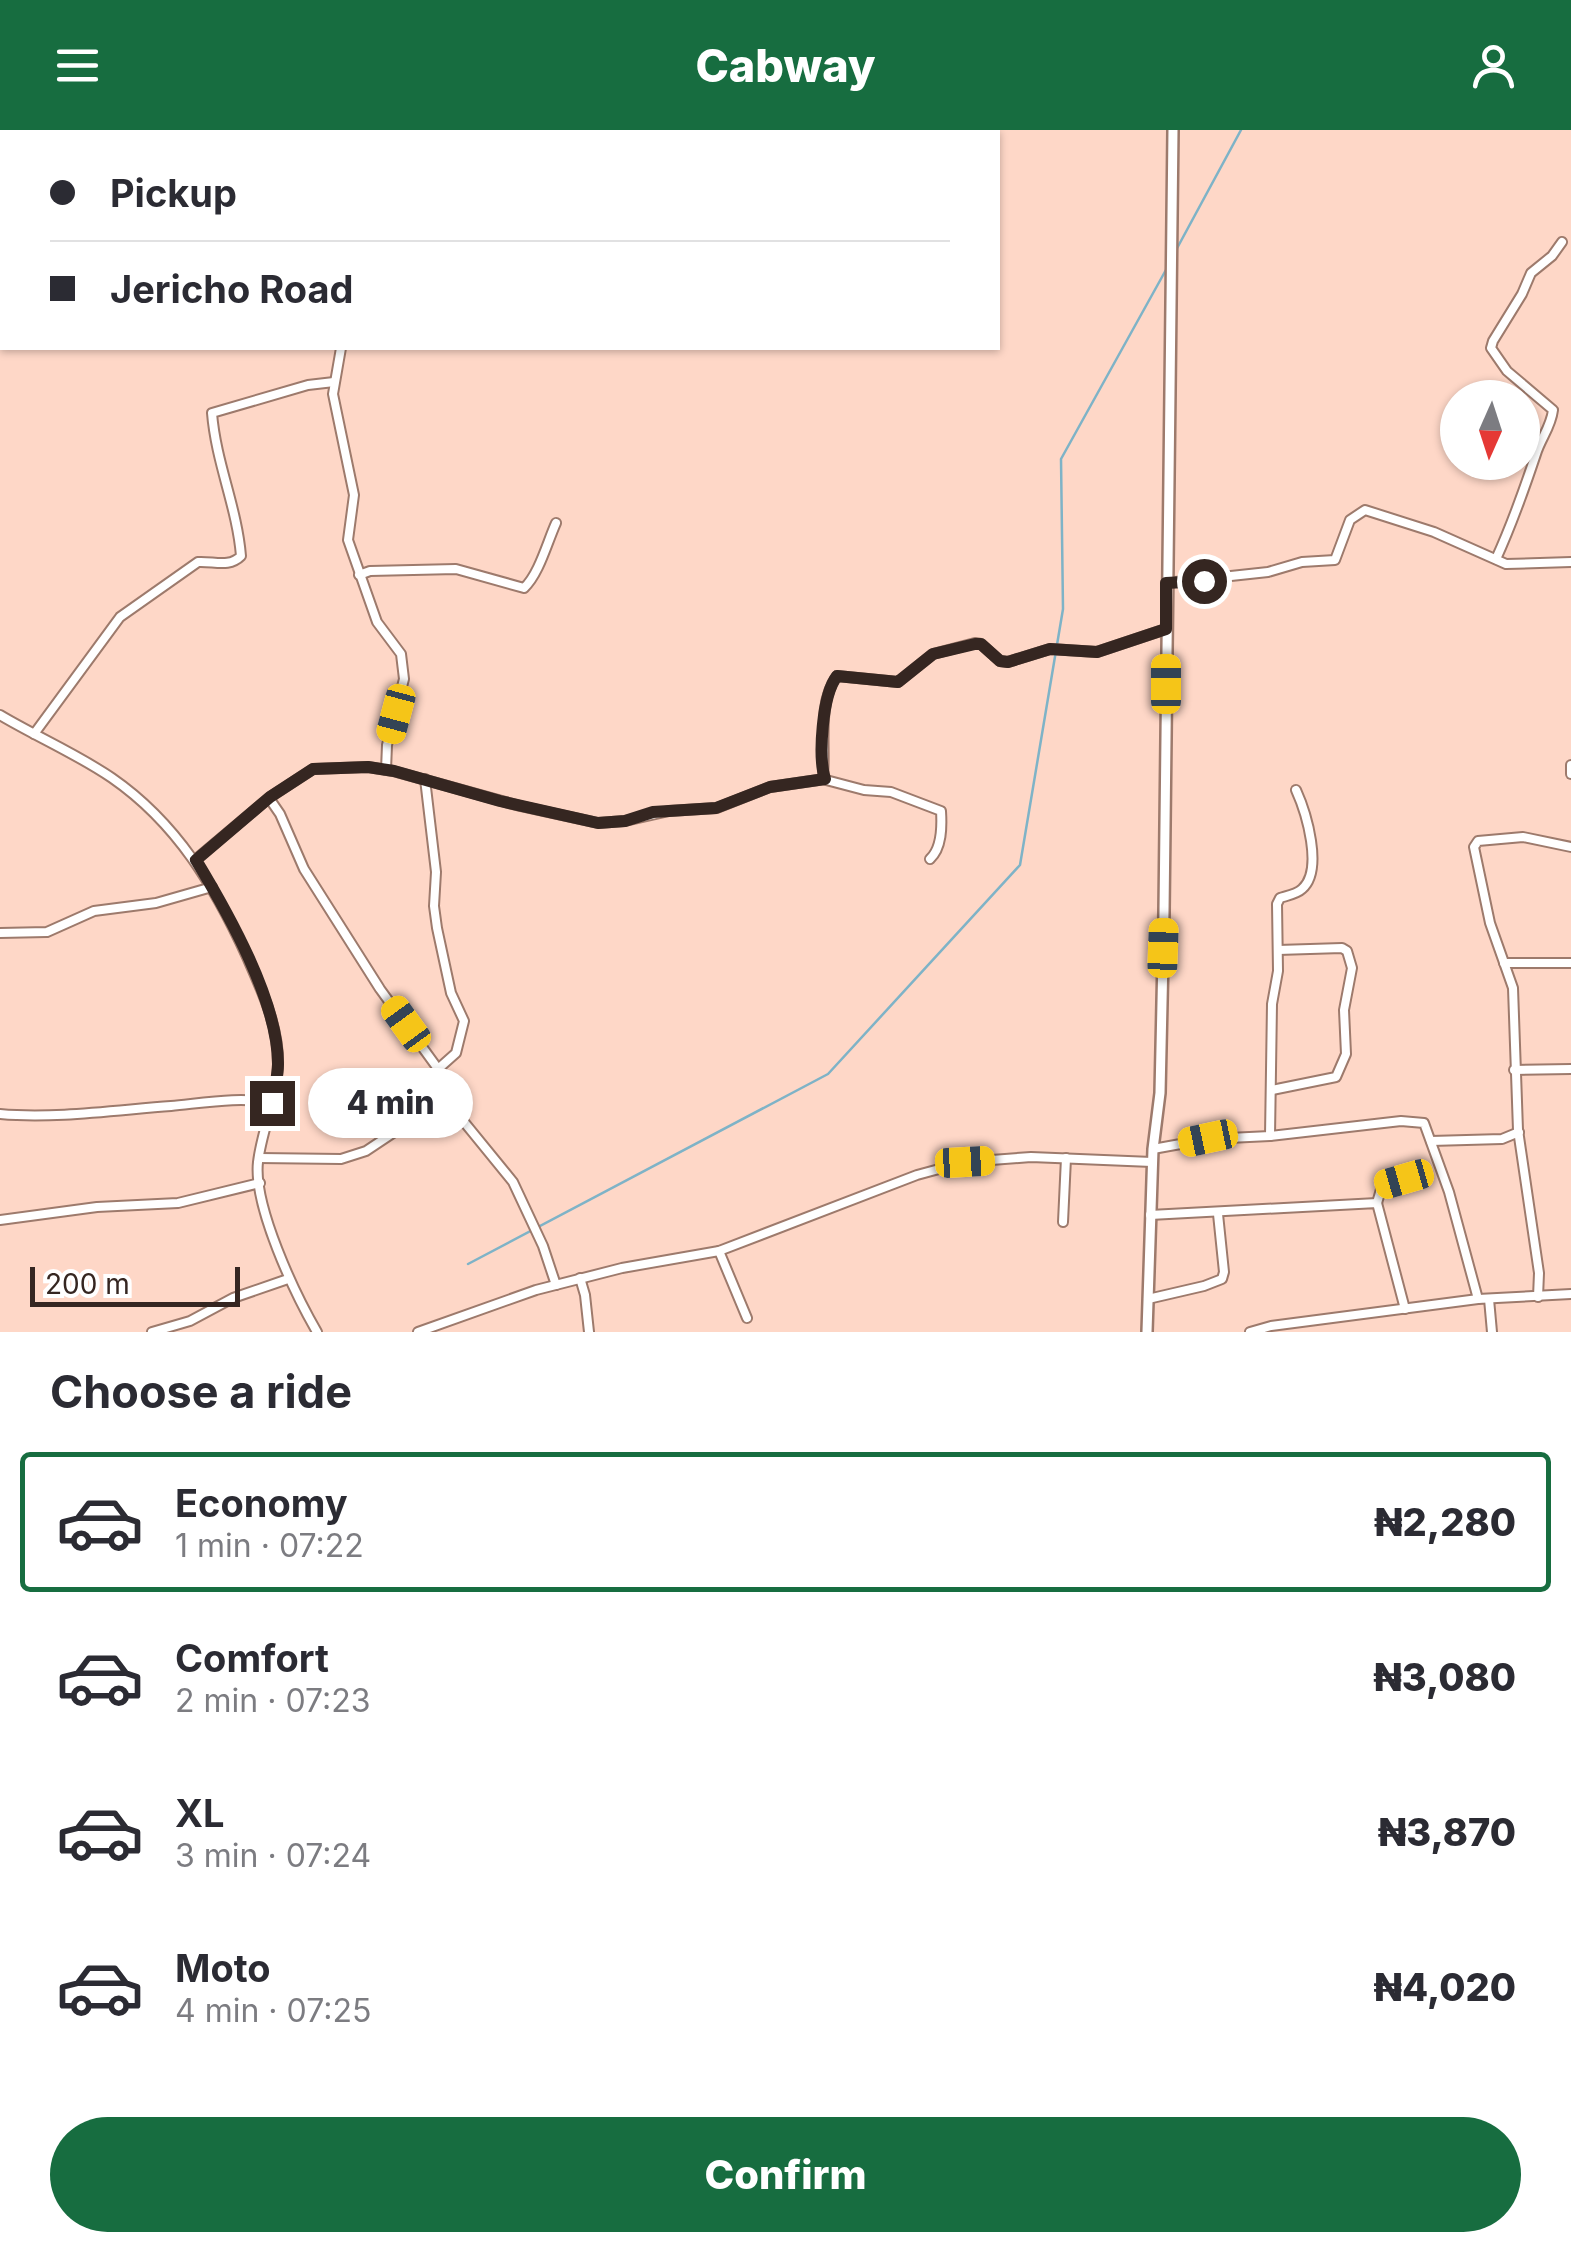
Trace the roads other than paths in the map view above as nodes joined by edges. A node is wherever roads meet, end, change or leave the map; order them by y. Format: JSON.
{"nodes":[{"id":1,"x":1173,"y":130,"type":"edge"},
{"id":2,"x":1562,"y":242,"type":"dead end"},
{"id":3,"x":341,"y":350,"type":"edge"},
{"id":4,"x":334,"y":382,"type":"junction"},
{"id":5,"x":556,"y":523,"type":"dead end"},
{"id":6,"x":1496,"y":559,"type":"junction"},
{"id":7,"x":1571,"y":562,"type":"edge"},
{"id":8,"x":359,"y":575,"type":"junction"},
{"id":9,"x":1166,"y":583,"type":"junction"},
{"id":10,"x":1166,"y":629,"type":"junction"},
{"id":11,"x":0,"y":715,"type":"edge"},
{"id":12,"x":34,"y":734,"type":"junction"},
{"id":13,"x":1571,"y":765,"type":"edge"},
{"id":14,"x":386,"y":770,"type":"junction"},
{"id":15,"x":1571,"y":774,"type":"edge"},
{"id":16,"x":425,"y":779,"type":"junction"},
{"id":17,"x":825,"y":779,"type":"junction"},
{"id":18,"x":1296,"y":790,"type":"dead end"},
{"id":19,"x":269,"y":798,"type":"junction"},
{"id":20,"x":1568,"y":849,"type":"edge"},
{"id":21,"x":930,"y":859,"type":"dead end"},
{"id":22,"x":196,"y":860,"type":"junction"},
{"id":23,"x":212,"y":887,"type":"junction"},
{"id":24,"x":0,"y":932,"type":"edge"},
{"id":25,"x":1278,"y":950,"type":"junction"},
{"id":26,"x":1571,"y":963,"type":"edge"},
{"id":27,"x":1504,"y":964,"type":"junction"},
{"id":28,"x":438,"y":1069,"type":"junction"},
{"id":29,"x":1571,"y":1069,"type":"edge"},
{"id":30,"x":1514,"y":1070,"type":"junction"},
{"id":31,"x":1272,"y":1090,"type":"junction"},
{"id":32,"x":272,"y":1103,"type":"junction"},
{"id":33,"x":457,"y":1108,"type":"junction"},
{"id":34,"x":0,"y":1114,"type":"edge"},
{"id":35,"x":1518,"y":1132,"type":"junction"},
{"id":36,"x":1270,"y":1136,"type":"junction"},
{"id":37,"x":1431,"y":1142,"type":"junction"},
{"id":38,"x":1153,"y":1149,"type":"junction"},
{"id":39,"x":259,"y":1158,"type":"junction"},
{"id":40,"x":1066,"y":1158,"type":"junction"},
{"id":41,"x":1152,"y":1162,"type":"junction"},
{"id":42,"x":1426,"y":1173,"type":"dead end"},
{"id":43,"x":260,"y":1183,"type":"junction"},
{"id":44,"x":1377,"y":1204,"type":"junction"},
{"id":45,"x":1218,"y":1214,"type":"junction"},
{"id":46,"x":1150,"y":1215,"type":"junction"},
{"id":47,"x":0,"y":1220,"type":"edge"},
{"id":48,"x":1063,"y":1222,"type":"dead end"},
{"id":49,"x":719,"y":1251,"type":"junction"},
{"id":50,"x":580,"y":1278,"type":"junction"},
{"id":51,"x":288,"y":1279,"type":"junction"},
{"id":52,"x":556,"y":1285,"type":"junction"},
{"id":53,"x":1571,"y":1294,"type":"edge"},
{"id":54,"x":1538,"y":1298,"type":"junction"},
{"id":55,"x":1148,"y":1299,"type":"junction"},
{"id":56,"x":1478,"y":1299,"type":"junction"},
{"id":57,"x":1489,"y":1299,"type":"junction"},
{"id":58,"x":1405,"y":1309,"type":"junction"},
{"id":59,"x":748,"y":1318,"type":"dead end"},
{"id":60,"x":1272,"y":1329,"type":"edge"},
{"id":61,"x":152,"y":1332,"type":"edge"},
{"id":62,"x":317,"y":1332,"type":"edge"},
{"id":63,"x":418,"y":1332,"type":"edge"},
{"id":64,"x":589,"y":1332,"type":"edge"},
{"id":65,"x":1146,"y":1332,"type":"edge"},
{"id":66,"x":1250,"y":1332,"type":"edge"},
{"id":67,"x":1492,"y":1332,"type":"edge"}],
"edges":[{"from":1,"to":9,"type":"main road"},
{"from":2,"to":6,"type":"street"},
{"from":3,"to":4,"type":"street"},
{"from":4,"to":8,"type":"street"},
{"from":4,"to":12,"type":"street"},
{"from":5,"to":8,"type":"street"},
{"from":6,"to":7,"type":"street"},
{"from":6,"to":9,"type":"street"},
{"from":8,"to":14,"type":"street"},
{"from":9,"to":10,"type":"main road"},
{"from":10,"to":17,"type":"street"},
{"from":10,"to":38,"type":"main road"},
{"from":11,"to":12,"type":"street"},
{"from":12,"to":22,"type":"street"},
{"from":13,"to":15,"type":"street"},
{"from":14,"to":16,"type":"street"},
{"from":14,"to":19,"type":"street"},
{"from":16,"to":17,"type":"street"},
{"from":16,"to":28,"type":"street"},
{"from":17,"to":21,"type":"street"},
{"from":18,"to":25,"type":"street"},
{"from":19,"to":22,"type":"street"},
{"from":19,"to":28,"type":"street"},
{"from":20,"to":27,"type":"street"},
{"from":22,"to":23,"type":"street"},
{"from":23,"to":24,"type":"street"},
{"from":23,"to":32,"type":"street"},
{"from":25,"to":31,"type":"street"},
{"from":25,"to":31,"type":"street"},
{"from":26,"to":27,"type":"street"},
{"from":27,"to":30,"type":"street"},
{"from":28,"to":33,"type":"street"},
{"from":29,"to":30,"type":"street"},
{"from":30,"to":35,"type":"street"},
{"from":31,"to":36,"type":"street"},
{"from":32,"to":34,"type":"street"},
{"from":32,"to":39,"type":"street"},
{"from":33,"to":39,"type":"street"},
{"from":33,"to":52,"type":"street"},
{"from":35,"to":37,"type":"street"},
{"from":35,"to":54,"type":"street"},
{"from":36,"to":37,"type":"street"},
{"from":36,"to":38,"type":"street"},
{"from":37,"to":56,"type":"street"},
{"from":38,"to":41,"type":"main road"},
{"from":39,"to":43,"type":"street"},
{"from":40,"to":41,"type":"street"},
{"from":40,"to":48,"type":"street"},
{"from":40,"to":49,"type":"street"},
{"from":41,"to":46,"type":"main road"},
{"from":42,"to":44,"type":"street"},
{"from":43,"to":47,"type":"street"},
{"from":43,"to":51,"type":"street"},
{"from":44,"to":45,"type":"street"},
{"from":44,"to":58,"type":"street"},
{"from":45,"to":46,"type":"street"},
{"from":45,"to":55,"type":"street"},
{"from":46,"to":55,"type":"main road"},
{"from":49,"to":50,"type":"street"},
{"from":49,"to":59,"type":"street"},
{"from":50,"to":52,"type":"street"},
{"from":50,"to":64,"type":"street"},
{"from":51,"to":61,"type":"street"},
{"from":51,"to":62,"type":"street"},
{"from":52,"to":63,"type":"street"},
{"from":53,"to":54,"type":"street"},
{"from":54,"to":57,"type":"street"},
{"from":55,"to":65,"type":"main road"},
{"from":56,"to":57,"type":"street"},
{"from":56,"to":58,"type":"street"},
{"from":57,"to":67,"type":"street"},
{"from":58,"to":60,"type":"street"},
{"from":60,"to":66,"type":"street"}]}
